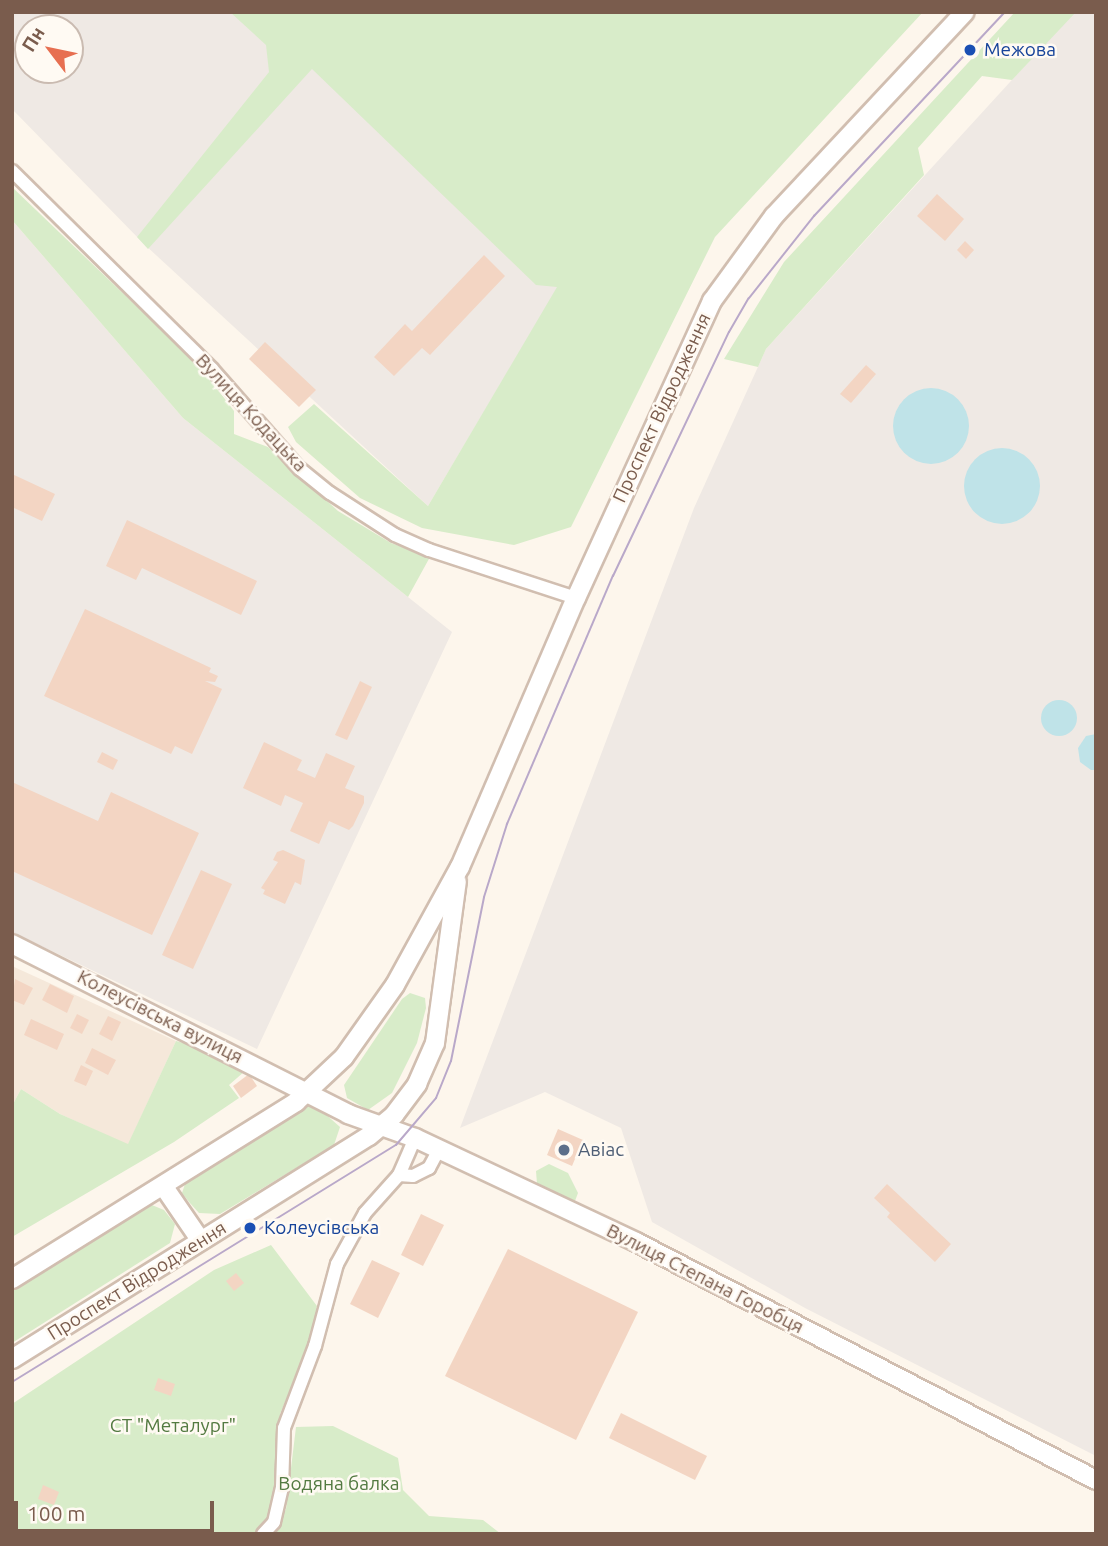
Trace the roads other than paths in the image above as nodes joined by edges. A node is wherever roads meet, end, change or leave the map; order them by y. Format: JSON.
{"nodes":[{"id":1,"x":965,"y":12,"type":"edge"},
{"id":2,"x":12,"y":171,"type":"edge"},
{"id":3,"x":576,"y":598,"type":"junction"},
{"id":4,"x":460,"y":867,"type":"junction"},
{"id":5,"x":12,"y":944,"type":"edge"},
{"id":6,"x":307,"y":1093,"type":"junction"},
{"id":7,"x":381,"y":1126,"type":"junction"},
{"id":8,"x":415,"y":1138,"type":"junction"},
{"id":9,"x":439,"y":1149,"type":"junction"},
{"id":10,"x":399,"y":1175,"type":"junction"},
{"id":11,"x":164,"y":1187,"type":"junction"},
{"id":12,"x":201,"y":1241,"type":"junction"},
{"id":13,"x":12,"y":1279,"type":"edge"},
{"id":14,"x":12,"y":1359,"type":"edge"},
{"id":15,"x":1096,"y":1480,"type":"edge"},
{"id":16,"x":263,"y":1534,"type":"edge"}],
"edges":[{"from":1,"to":3,"type":"street","name":"Проспект Відродження"},
{"from":2,"to":3,"type":"street","name":"Вулиця Кодацька"},
{"from":3,"to":4,"type":"street","name":"Проспект Відродження"},
{"from":4,"to":6,"type":"street","name":"Проспект Відродження"},
{"from":4,"to":7,"type":"street","name":"Проспект Відродження"},
{"from":5,"to":6,"type":"street","name":"Колеусівська вулиця"},
{"from":6,"to":7,"type":"street","name":"Вулиця Степана Горобця"},
{"from":6,"to":11,"type":"street","name":"Проспект Відродження"},
{"from":7,"to":8,"type":"street","name":"Вулиця Степана Горобця"},
{"from":7,"to":12,"type":"street","name":"Проспект Відродження"},
{"from":8,"to":9,"type":"street","name":"Вулиця Степана Горобця"},
{"from":8,"to":10,"type":"street"},
{"from":9,"to":10,"type":"street"},
{"from":9,"to":15,"type":"street","name":"Вулиця Степана Горобця"},
{"from":10,"to":16,"type":"street"},
{"from":11,"to":12,"type":"street"},
{"from":11,"to":13,"type":"street","name":"Проспект Відродження"},
{"from":12,"to":14,"type":"street","name":"Проспект Відродження"}]}
